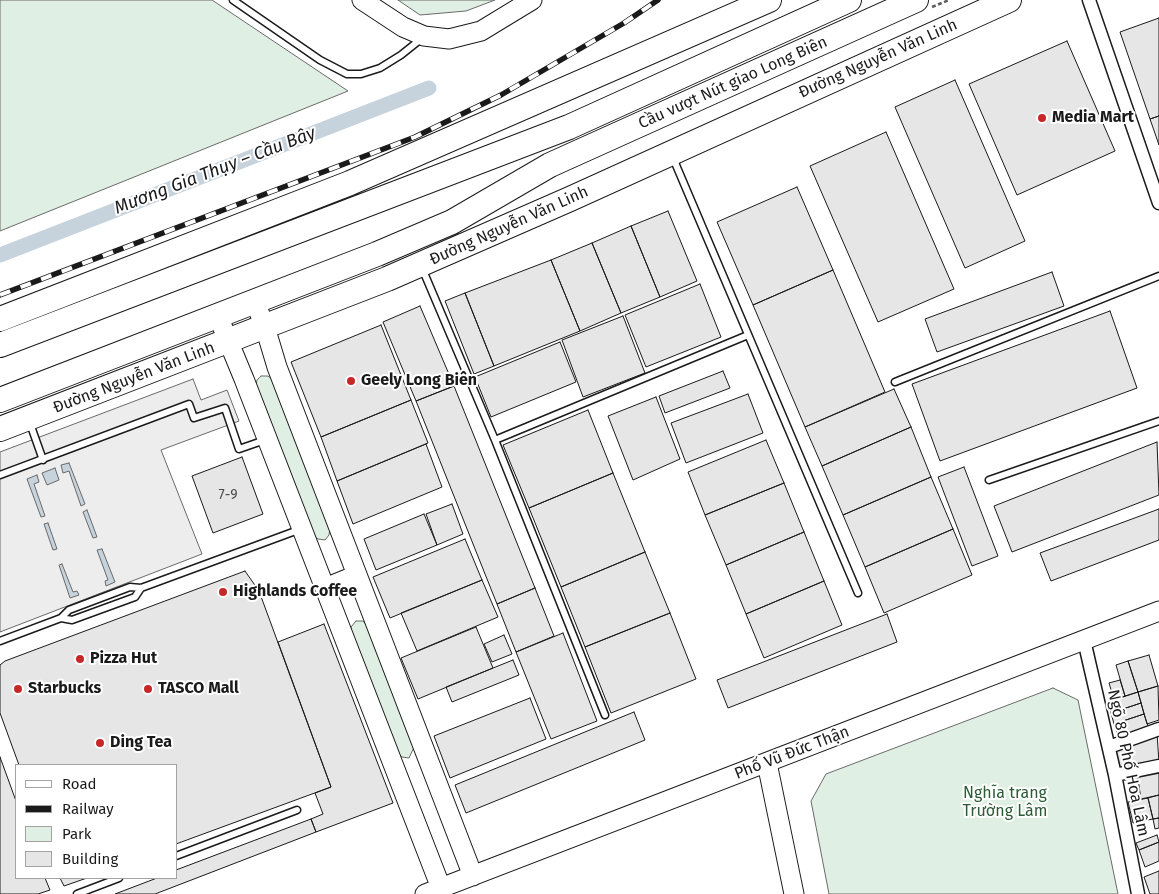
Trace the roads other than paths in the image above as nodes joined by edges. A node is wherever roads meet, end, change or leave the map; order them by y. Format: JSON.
{"nodes":[{"id":1,"x":233,"y":0,"type":"edge"},
{"id":2,"x":362,"y":0,"type":"edge"},
{"id":3,"x":532,"y":0,"type":"edge"},
{"id":4,"x":769,"y":0,"type":"edge"},
{"id":5,"x":849,"y":0,"type":"edge"},
{"id":6,"x":916,"y":0,"type":"edge"},
{"id":7,"x":1009,"y":0,"type":"edge"},
{"id":8,"x":1089,"y":0,"type":"edge"},
{"id":9,"x":424,"y":36,"type":"junction"},
{"id":10,"x":674,"y":152,"type":"junction"},
{"id":11,"x":550,"y":165,"type":"joint"},
{"id":12,"x":570,"y":200,"type":"junction"},
{"id":13,"x":1159,"y":204,"type":"edge"},
{"id":14,"x":452,"y":222,"type":"junction"},
{"id":15,"x":421,"y":265,"type":"junction"},
{"id":16,"x":1159,"y":276,"type":"edge"},
{"id":17,"x":255,"y":302,"type":"junction"},
{"id":18,"x":218,"y":316,"type":"junction"},
{"id":19,"x":2,"y":318,"type":"edge"},
{"id":20,"x":265,"y":327,"type":"junction"},
{"id":21,"x":748,"y":336,"type":"junction"},
{"id":22,"x":227,"y":341,"type":"junction"},
{"id":23,"x":5,"y":343,"type":"edge"},
{"id":24,"x":895,"y":382,"type":"dead end"},
{"id":25,"x":0,"y":400,"type":"edge"},
{"id":26,"x":1159,"y":421,"type":"edge"},
{"id":27,"x":11,"y":425,"type":"edge"},
{"id":28,"x":267,"y":439,"type":"junction"},
{"id":29,"x":494,"y":440,"type":"junction"},
{"id":30,"x":43,"y":460,"type":"junction"},
{"id":31,"x":0,"y":475,"type":"edge"},
{"id":32,"x":990,"y":480,"type":"dead end"},
{"id":33,"x":302,"y":528,"type":"junction"},
{"id":34,"x":357,"y":575,"type":"junction"},
{"id":35,"x":141,"y":588,"type":"junction"},
{"id":36,"x":325,"y":588,"type":"junction"},
{"id":37,"x":858,"y":593,"type":"dead end"},
{"id":38,"x":1159,"y":611,"type":"edge"},
{"id":39,"x":61,"y":618,"type":"junction"},
{"id":40,"x":1084,"y":640,"type":"junction"},
{"id":41,"x":0,"y":641,"type":"edge"},
{"id":42,"x":605,"y":715,"type":"dead end"},
{"id":43,"x":1159,"y":729,"type":"edge"},
{"id":44,"x":1109,"y":747,"type":"junction"},
{"id":45,"x":767,"y":762,"type":"junction"},
{"id":46,"x":1159,"y":766,"type":"edge"},
{"id":47,"x":1115,"y":775,"type":"junction"},
{"id":48,"x":296,"y":810,"type":"dead end"},
{"id":49,"x":178,"y":855,"type":"edge"},
{"id":50,"x":473,"y":876,"type":"junction"},
{"id":51,"x":116,"y":879,"type":"edge"},
{"id":52,"x":433,"y":891,"type":"edge"},
{"id":53,"x":77,"y":894,"type":"edge"},
{"id":54,"x":794,"y":894,"type":"edge"},
{"id":55,"x":1138,"y":894,"type":"edge"}],
"edges":[{"from":1,"to":9,"type":"lane"},
{"from":2,"to":9,"type":"street"},
{"from":3,"to":9,"type":"street"},
{"from":4,"to":19,"type":"highway"},
{"from":5,"to":23,"type":"highway","name":"Cầu vượt Nút giao Long Biên"},
{"from":6,"to":11,"type":"highway","name":"Cầu vượt Nút giao Long Biên"},
{"from":7,"to":10,"type":"highway","name":"Đường Nguyễn Văn Linh"},
{"from":8,"to":13,"type":"street"},
{"from":10,"to":12,"type":"highway","name":"Đường Nguyễn Văn Linh"},
{"from":10,"to":21,"type":"lane"},
{"from":11,"to":14,"type":"highway","name":"Đường Nguyễn Văn Linh"},
{"from":12,"to":14,"type":"highway"},
{"from":12,"to":15,"type":"highway","name":"Đường Nguyễn Văn Linh"},
{"from":14,"to":17,"type":"highway","name":"Đường Nguyễn Văn Linh"},
{"from":15,"to":20,"type":"highway","name":"Đường Nguyễn Văn Linh"},
{"from":15,"to":29,"type":"lane"},
{"from":16,"to":24,"type":"lane"},
{"from":17,"to":18,"type":"highway","name":"Đường Nguyễn Văn Linh"},
{"from":17,"to":20,"type":"street"},
{"from":18,"to":22,"type":"street"},
{"from":18,"to":25,"type":"highway","name":"Đường Nguyễn Văn Linh"},
{"from":19,"to":23,"type":"highway"},
{"from":20,"to":22,"type":"highway","name":"Đường Nguyễn Văn Linh"},
{"from":20,"to":34,"type":"street"},
{"from":21,"to":29,"type":"lane"},
{"from":21,"to":37,"type":"lane"},
{"from":22,"to":27,"type":"highway","name":"Đường Nguyễn Văn Linh"},
{"from":22,"to":28,"type":"street"},
{"from":26,"to":32,"type":"lane"},
{"from":27,"to":30,"type":"lane"},
{"from":28,"to":30,"type":"lane"},
{"from":28,"to":33,"type":"street"},
{"from":29,"to":42,"type":"lane"},
{"from":30,"to":31,"type":"lane"},
{"from":33,"to":35,"type":"lane"},
{"from":33,"to":36,"type":"street"},
{"from":34,"to":36,"type":"street"},
{"from":34,"to":50,"type":"street"},
{"from":35,"to":39,"type":"lane"},
{"from":35,"to":39,"type":"lane"},
{"from":36,"to":52,"type":"street"},
{"from":38,"to":40,"type":"street","name":"Phố Vũ Đức Thận"},
{"from":39,"to":41,"type":"lane"},
{"from":40,"to":44,"type":"street","name":"Ngõ 80 Phố Hoa Lâm"},
{"from":40,"to":45,"type":"street","name":"Phố Vũ Đức Thận"},
{"from":43,"to":44,"type":"street"},
{"from":44,"to":47,"type":"street","name":"Ngõ 80 Phố Hoa Lâm"},
{"from":45,"to":50,"type":"street","name":"Phố Vũ Đức Thận"},
{"from":45,"to":54,"type":"street"},
{"from":46,"to":47,"type":"street"},
{"from":47,"to":55,"type":"street","name":"Ngõ 80 Phố Hoa Lâm"},
{"from":48,"to":49,"type":"lane"},
{"from":50,"to":52,"type":"street","name":"Phố Vũ Đức Thận"},
{"from":51,"to":53,"type":"lane"}]}
